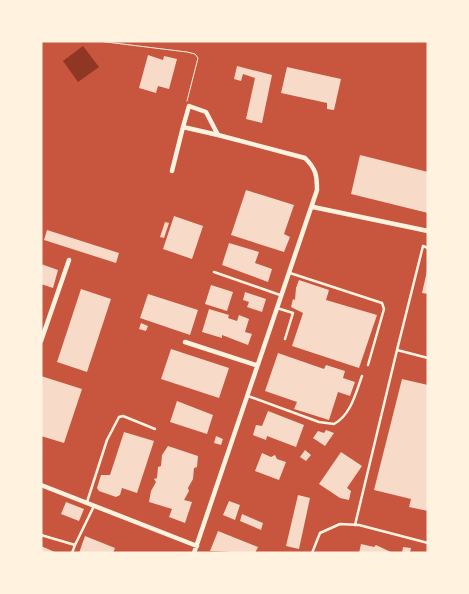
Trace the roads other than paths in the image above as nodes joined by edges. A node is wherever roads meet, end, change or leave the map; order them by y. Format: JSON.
{"nodes":[{"id":1,"x":183,"y":127,"type":"junction"},
{"id":2,"x":218,"y":135,"type":"junction"},
{"id":3,"x":172,"y":171,"type":"dead end"},
{"id":4,"x":313,"y":207,"type":"junction"},
{"id":5,"x":428,"y":231,"type":"edge"},
{"id":6,"x":428,"y":248,"type":"edge"},
{"id":7,"x":69,"y":260,"type":"dead end"},
{"id":8,"x":214,"y":272,"type":"dead end"},
{"id":9,"x":288,"y":272,"type":"junction"},
{"id":10,"x":280,"y":295,"type":"junction"},
{"id":11,"x":276,"y":308,"type":"junction"},
{"id":12,"x":285,"y":340,"type":"dead end"},
{"id":13,"x":41,"y":341,"type":"edge"},
{"id":14,"x":185,"y":342,"type":"dead end"},
{"id":15,"x":397,"y":350,"type":"junction"},
{"id":16,"x":428,"y":358,"type":"edge"},
{"id":17,"x":256,"y":365,"type":"junction"},
{"id":18,"x":368,"y":365,"type":"dead end"},
{"id":19,"x":362,"y":376,"type":"dead end"},
{"id":20,"x":247,"y":395,"type":"junction"},
{"id":21,"x":155,"y":429,"type":"dead end"},
{"id":22,"x":41,"y":485,"type":"edge"},
{"id":23,"x":87,"y":502,"type":"junction"},
{"id":24,"x":94,"y":505,"type":"junction"},
{"id":25,"x":355,"y":525,"type":"junction"},
{"id":26,"x":41,"y":535,"type":"edge"},
{"id":27,"x":428,"y":543,"type":"edge"},
{"id":28,"x":75,"y":545,"type":"junction"},
{"id":29,"x":197,"y":546,"type":"junction"},
{"id":30,"x":72,"y":553,"type":"edge"},
{"id":31,"x":194,"y":553,"type":"edge"},
{"id":32,"x":312,"y":553,"type":"edge"}],
"edges":[{"from":1,"to":2,"type":"street"},
{"from":1,"to":2,"type":"street"},
{"from":1,"to":3,"type":"street"},
{"from":2,"to":4,"type":"street"},
{"from":4,"to":5,"type":"street"},
{"from":4,"to":9,"type":"street"},
{"from":6,"to":15,"type":"lane"},
{"from":7,"to":13,"type":"street"},
{"from":8,"to":10,"type":"lane"},
{"from":9,"to":10,"type":"street"},
{"from":9,"to":18,"type":"lane"},
{"from":10,"to":11,"type":"street"},
{"from":11,"to":12,"type":"lane"},
{"from":11,"to":17,"type":"street"},
{"from":14,"to":17,"type":"street"},
{"from":15,"to":16,"type":"lane"},
{"from":15,"to":25,"type":"lane"},
{"from":17,"to":20,"type":"street"},
{"from":19,"to":20,"type":"lane"},
{"from":20,"to":29,"type":"street"},
{"from":21,"to":23,"type":"lane"},
{"from":22,"to":23,"type":"street"},
{"from":23,"to":24,"type":"street"},
{"from":24,"to":28,"type":"lane"},
{"from":24,"to":29,"type":"street"},
{"from":25,"to":27,"type":"lane"},
{"from":25,"to":32,"type":"lane"},
{"from":26,"to":28,"type":"lane"},
{"from":28,"to":30,"type":"lane"},
{"from":29,"to":31,"type":"street"}]}
